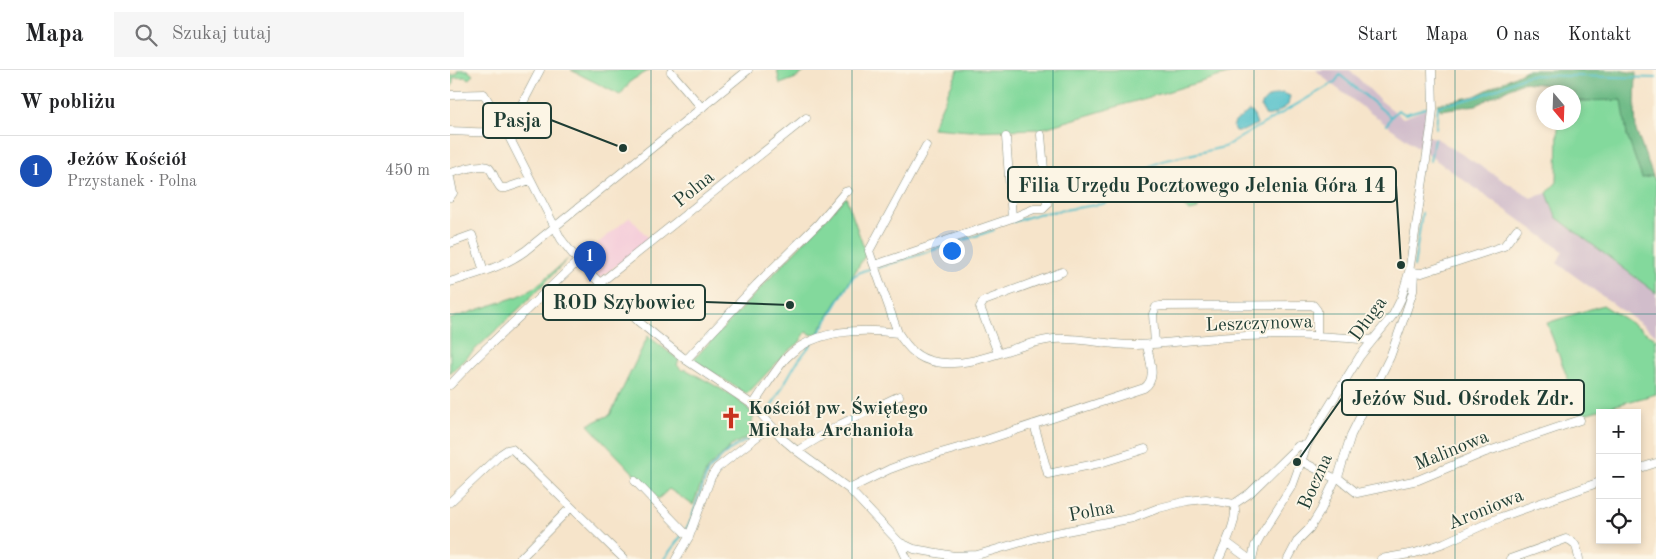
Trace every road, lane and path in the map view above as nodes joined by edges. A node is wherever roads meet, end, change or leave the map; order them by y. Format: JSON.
{"nodes":[{"id":1,"x":540,"y":70,"type":"edge"},
{"id":2,"x":748,"y":70,"type":"edge"},
{"id":3,"x":1432,"y":70,"type":"edge"},
{"id":4,"x":671,"y":72,"type":"dead end"},
{"id":5,"x":739,"y":74,"type":"edge"},
{"id":6,"x":450,"y":95,"type":"edge"},
{"id":7,"x":702,"y":108,"type":"junction"},
{"id":8,"x":806,"y":118,"type":"dead end"},
{"id":9,"x":504,"y":127,"type":"junction"},
{"id":10,"x":450,"y":131,"type":"edge"},
{"id":11,"x":1042,"y":135,"type":"dead end"},
{"id":12,"x":1006,"y":137,"type":"dead end"},
{"id":13,"x":926,"y":146,"type":"dead end"},
{"id":14,"x":450,"y":173,"type":"edge"},
{"id":15,"x":450,"y":178,"type":"edge"},
{"id":16,"x":530,"y":180,"type":"junction"},
{"id":17,"x":848,"y":191,"type":"dead end"},
{"id":18,"x":450,"y":197,"type":"edge"},
{"id":19,"x":1012,"y":218,"type":"junction"},
{"id":20,"x":555,"y":226,"type":"junction"},
{"id":21,"x":1517,"y":228,"type":"dead end"},
{"id":22,"x":450,"y":243,"type":"edge"},
{"id":23,"x":578,"y":261,"type":"junction"},
{"id":24,"x":875,"y":268,"type":"junction"},
{"id":25,"x":484,"y":271,"type":"junction"},
{"id":26,"x":1062,"y":272,"type":"dead end"},
{"id":27,"x":1411,"y":272,"type":"junction"},
{"id":28,"x":450,"y":282,"type":"edge"},
{"id":29,"x":600,"y":283,"type":"junction"},
{"id":30,"x":898,"y":333,"type":"junction"},
{"id":31,"x":1317,"y":336,"type":"junction"},
{"id":32,"x":1372,"y":340,"type":"junction"},
{"id":33,"x":1151,"y":344,"type":"junction"},
{"id":34,"x":998,"y":353,"type":"junction"},
{"id":35,"x":686,"y":360,"type":"junction"},
{"id":36,"x":450,"y":385,"type":"edge"},
{"id":37,"x":899,"y":396,"type":"dead end"},
{"id":38,"x":753,"y":405,"type":"junction"},
{"id":39,"x":1580,"y":420,"type":"dead end"},
{"id":40,"x":767,"y":422,"type":"junction"},
{"id":41,"x":1034,"y":424,"type":"junction"},
{"id":42,"x":1307,"y":445,"type":"junction"},
{"id":43,"x":1145,"y":449,"type":"dead end"},
{"id":44,"x":797,"y":452,"type":"junction"},
{"id":45,"x":1301,"y":461,"type":"junction"},
{"id":46,"x":1656,"y":463,"type":"edge"},
{"id":47,"x":1641,"y":468,"type":"edge"},
{"id":48,"x":1336,"y":478,"type":"junction"},
{"id":49,"x":635,"y":481,"type":"dead end"},
{"id":50,"x":1596,"y":483,"type":"edge"},
{"id":51,"x":849,"y":489,"type":"junction"},
{"id":52,"x":450,"y":502,"type":"edge"},
{"id":53,"x":1234,"y":504,"type":"junction"},
{"id":54,"x":571,"y":507,"type":"junction"},
{"id":55,"x":689,"y":537,"type":"junction"},
{"id":56,"x":899,"y":542,"type":"junction"},
{"id":57,"x":1226,"y":542,"type":"junction"},
{"id":58,"x":953,"y":557,"type":"edge"},
{"id":59,"x":520,"y":559,"type":"edge"},
{"id":60,"x":624,"y":559,"type":"edge"},
{"id":61,"x":676,"y":559,"type":"edge"},
{"id":62,"x":907,"y":559,"type":"edge"},
{"id":63,"x":1219,"y":559,"type":"edge"},
{"id":64,"x":1251,"y":559,"type":"edge"},
{"id":65,"x":1288,"y":559,"type":"edge"},
{"id":66,"x":1381,"y":559,"type":"edge"},
{"id":67,"x":1510,"y":559,"type":"edge"},
{"id":68,"x":1579,"y":559,"type":"edge"}],
"edges":[{"from":1,"to":9,"type":"street"},
{"from":2,"to":5,"type":"street"},
{"from":3,"to":27,"type":"street","name":"Długa"},
{"from":4,"to":7,"type":"street"},
{"from":5,"to":7,"type":"street"},
{"from":6,"to":9,"type":"street","name":"Polna"},
{"from":7,"to":20,"type":"street"},
{"from":8,"to":29,"type":"street","name":"Polna"},
{"from":9,"to":10,"type":"street"},
{"from":9,"to":16,"type":"street","name":"Polna"},
{"from":11,"to":19,"type":"street"},
{"from":12,"to":19,"type":"street"},
{"from":13,"to":24,"type":"street","name":"Leszczynowa"},
{"from":14,"to":16,"type":"street"},
{"from":15,"to":18,"type":"street"},
{"from":16,"to":20,"type":"street","name":"Polna"},
{"from":17,"to":35,"type":"street"},
{"from":19,"to":24,"type":"street"},
{"from":20,"to":23,"type":"street","name":"Polna"},
{"from":20,"to":25,"type":"street"},
{"from":21,"to":27,"type":"street"},
{"from":22,"to":25,"type":"street"},
{"from":23,"to":29,"type":"street","name":"Polna"},
{"from":23,"to":36,"type":"street"},
{"from":24,"to":30,"type":"street","name":"Leszczynowa"},
{"from":25,"to":28,"type":"street"},
{"from":26,"to":34,"type":"street"},
{"from":27,"to":32,"type":"street","name":"Długa"},
{"from":27,"to":48,"type":"street","name":"Boczna"},
{"from":29,"to":35,"type":"street","name":"Polna"},
{"from":30,"to":34,"type":"street","name":"Leszczynowa"},
{"from":30,"to":38,"type":"street"},
{"from":31,"to":32,"type":"street","name":"Leszczynowa"},
{"from":31,"to":33,"type":"street","name":"Leszczynowa"},
{"from":31,"to":33,"type":"street"},
{"from":32,"to":42,"type":"street","name":"Długa"},
{"from":33,"to":34,"type":"street","name":"Leszczynowa"},
{"from":33,"to":41,"type":"street"},
{"from":35,"to":38,"type":"street","name":"Polna"},
{"from":37,"to":44,"type":"street"},
{"from":38,"to":40,"type":"street","name":"Polna"},
{"from":39,"to":48,"type":"street","name":"Malinowa"},
{"from":40,"to":44,"type":"street","name":"Polna"},
{"from":40,"to":55,"type":"street"},
{"from":41,"to":43,"type":"street"},
{"from":41,"to":51,"type":"street"},
{"from":42,"to":45,"type":"street","name":"Długa"},
{"from":42,"to":53,"type":"street"},
{"from":44,"to":51,"type":"street","name":"Polna"},
{"from":45,"to":48,"type":"street","name":"Malinowa"},
{"from":45,"to":64,"type":"street","name":"Długa"},
{"from":46,"to":47,"type":"street"},
{"from":48,"to":65,"type":"street","name":"Boczna"},
{"from":49,"to":55,"type":"street"},
{"from":50,"to":66,"type":"street","name":"Aroniowa"},
{"from":51,"to":56,"type":"street","name":"Polna"},
{"from":52,"to":54,"type":"street"},
{"from":53,"to":57,"type":"street"},
{"from":53,"to":58,"type":"street","name":"Polna"},
{"from":54,"to":59,"type":"street"},
{"from":54,"to":60,"type":"street"},
{"from":55,"to":61,"type":"street"},
{"from":56,"to":58,"type":"street","name":"Polna"},
{"from":56,"to":62,"type":"street"},
{"from":57,"to":63,"type":"street"},
{"from":57,"to":64,"type":"street"},
{"from":67,"to":68,"type":"street"}]}
